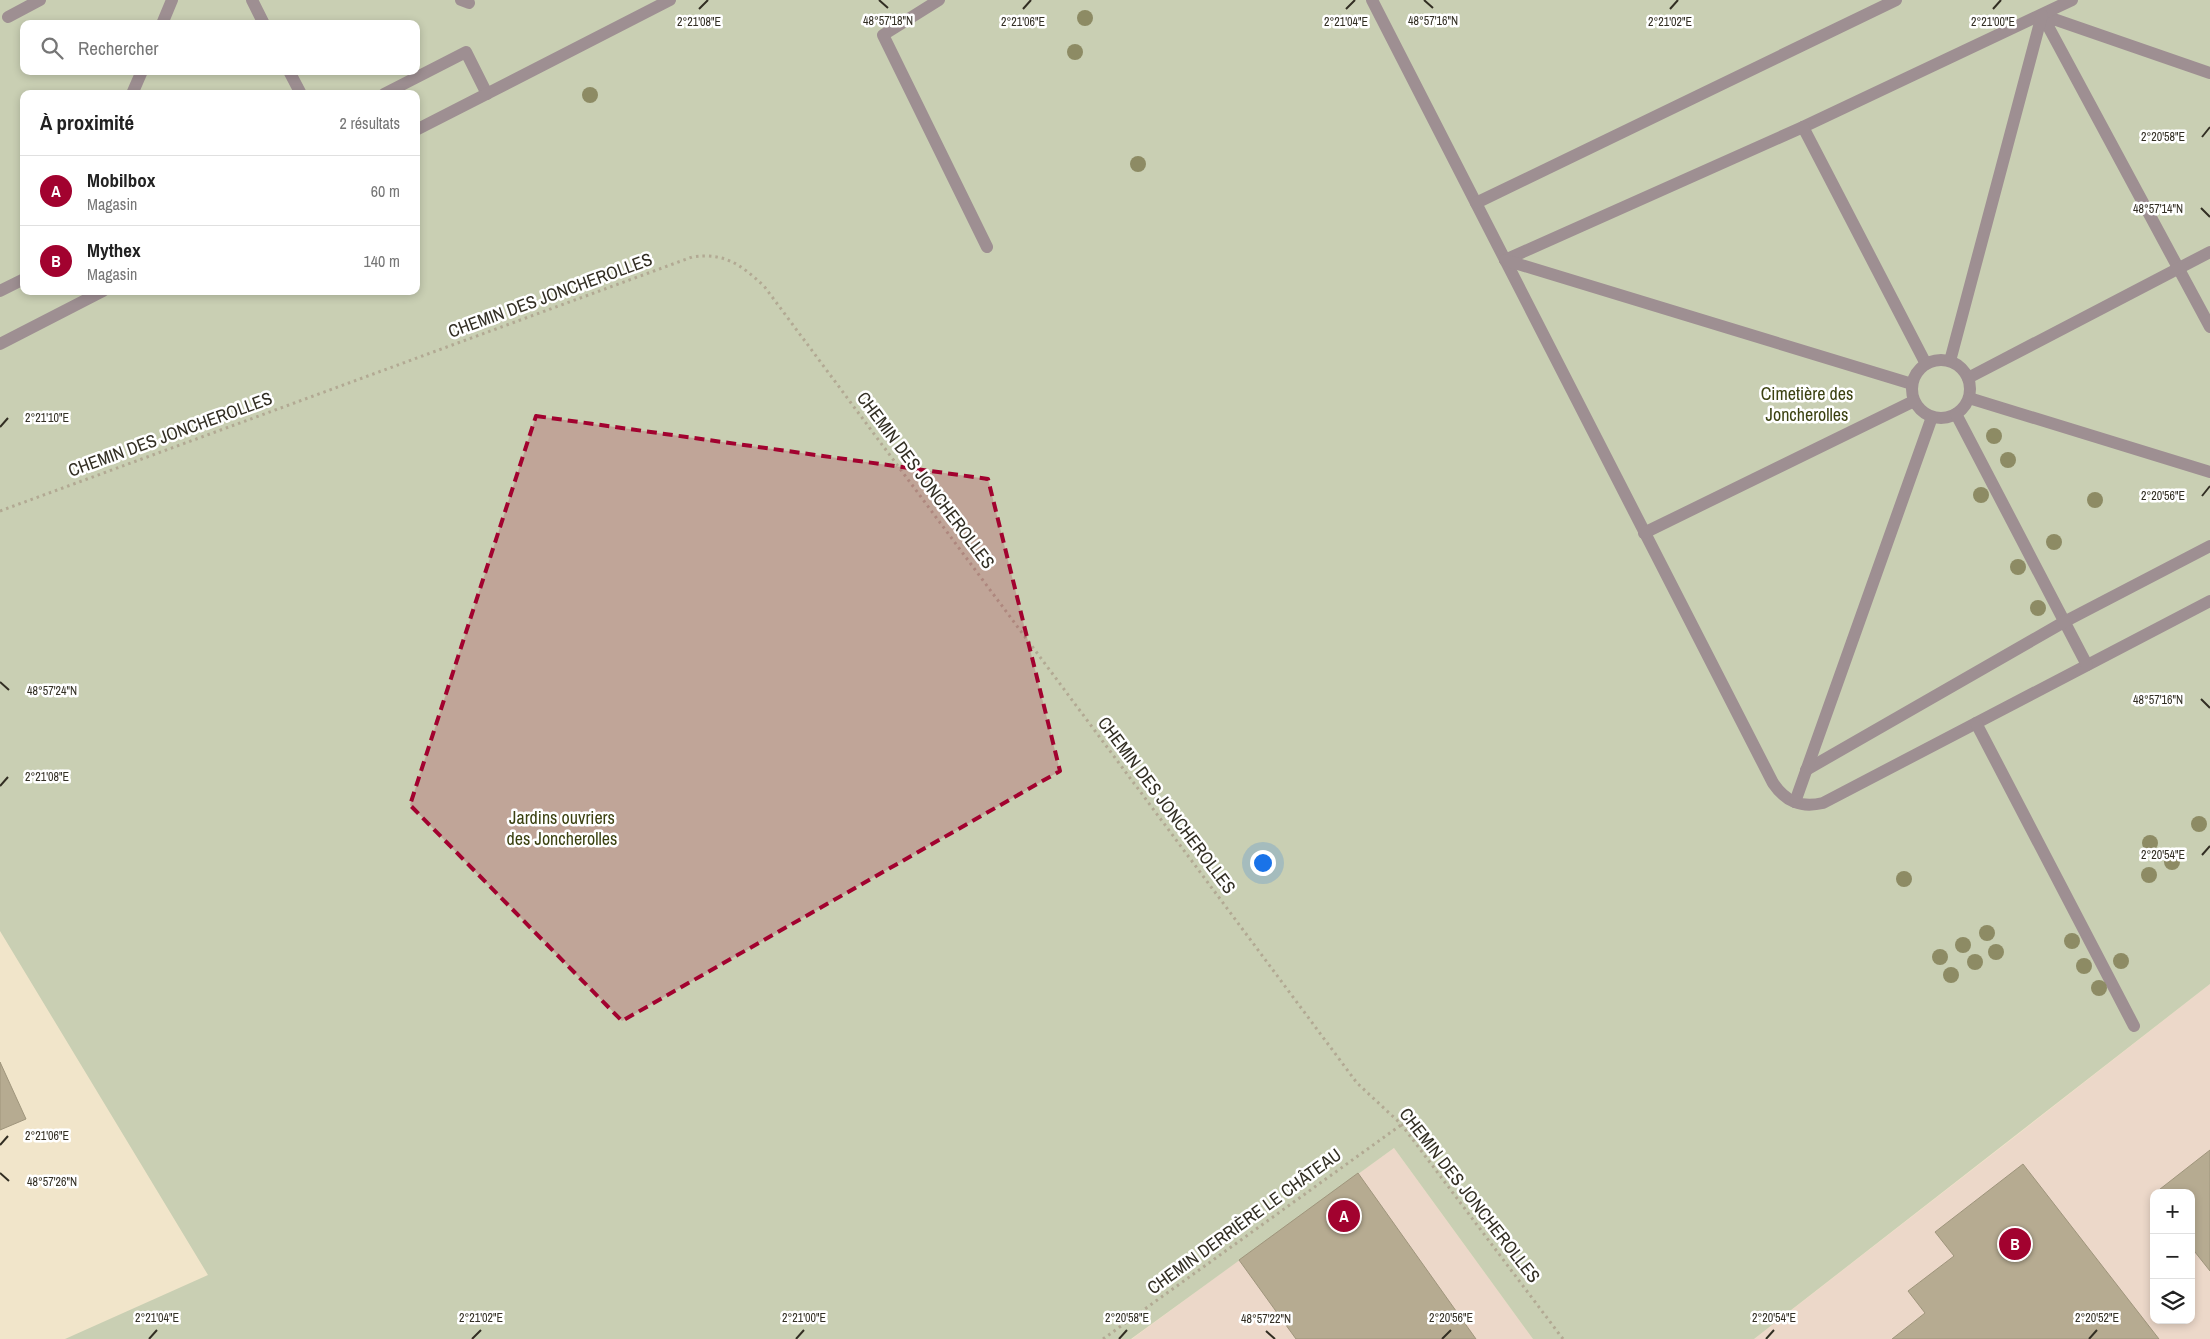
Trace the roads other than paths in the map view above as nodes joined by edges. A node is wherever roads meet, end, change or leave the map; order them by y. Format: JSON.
{"nodes":[{"id":1,"x":40,"y":0,"type":"edge"},
{"id":2,"x":172,"y":0,"type":"edge"},
{"id":3,"x":252,"y":0,"type":"edge"},
{"id":4,"x":670,"y":0,"type":"edge"},
{"id":5,"x":939,"y":0,"type":"edge"},
{"id":6,"x":1372,"y":0,"type":"edge"},
{"id":7,"x":1896,"y":0,"type":"edge"},
{"id":8,"x":2072,"y":0,"type":"edge"},
{"id":9,"x":2042,"y":15,"type":"junction"},
{"id":10,"x":8,"y":17,"type":"dead end"},
{"id":11,"x":164,"y":20,"type":"edge"},
{"id":12,"x":262,"y":20,"type":"edge"},
{"id":13,"x":2210,"y":73,"type":"edge"},
{"id":14,"x":140,"y":75,"type":"edge"},
{"id":15,"x":292,"y":75,"type":"edge"},
{"id":16,"x":134,"y":90,"type":"edge"},
{"id":17,"x":299,"y":90,"type":"edge"},
{"id":18,"x":392,"y":90,"type":"edge"},
{"id":19,"x":487,"y":94,"type":"junction"},
{"id":20,"x":1803,"y":127,"type":"junction"},
{"id":21,"x":420,"y":128,"type":"edge"},
{"id":22,"x":1476,"y":203,"type":"junction"},
{"id":23,"x":987,"y":247,"type":"dead end"},
{"id":24,"x":2210,"y":252,"type":"edge"},
{"id":25,"x":1505,"y":260,"type":"junction"},
{"id":26,"x":2179,"y":268,"type":"junction"},
{"id":27,"x":20,"y":281,"type":"edge"},
{"id":28,"x":0,"y":291,"type":"edge"},
{"id":29,"x":95,"y":295,"type":"edge"},
{"id":30,"x":2210,"y":327,"type":"edge"},
{"id":31,"x":0,"y":344,"type":"edge"},
{"id":32,"x":1950,"y":361,"type":"junction"},
{"id":33,"x":1926,"y":364,"type":"junction"},
{"id":34,"x":1968,"y":378,"type":"junction"},
{"id":35,"x":1912,"y":384,"type":"junction"},
{"id":36,"x":1969,"y":398,"type":"junction"},
{"id":37,"x":1914,"y":401,"type":"junction"},
{"id":38,"x":1956,"y":414,"type":"junction"},
{"id":39,"x":1932,"y":418,"type":"junction"},
{"id":40,"x":2210,"y":472,"type":"edge"},
{"id":41,"x":1644,"y":534,"type":"junction"},
{"id":42,"x":2210,"y":546,"type":"edge"},
{"id":43,"x":2210,"y":601,"type":"edge"},
{"id":44,"x":2064,"y":622,"type":"junction"},
{"id":45,"x":2087,"y":665,"type":"junction"},
{"id":46,"x":1976,"y":723,"type":"junction"},
{"id":47,"x":1806,"y":770,"type":"junction"},
{"id":48,"x":1795,"y":802,"type":"junction"},
{"id":49,"x":2134,"y":1026,"type":"dead end"}],
"edges":[{"from":1,"to":10,"type":"lane"},
{"from":2,"to":11,"type":"lane"},
{"from":3,"to":12,"type":"lane"},
{"from":4,"to":19,"type":"lane"},
{"from":5,"to":23,"type":"lane"},
{"from":6,"to":22,"type":"lane"},
{"from":7,"to":22,"type":"lane"},
{"from":8,"to":9,"type":"lane"},
{"from":9,"to":13,"type":"lane"},
{"from":9,"to":20,"type":"lane"},
{"from":9,"to":26,"type":"lane"},
{"from":9,"to":32,"type":"lane"},
{"from":14,"to":16,"type":"lane"},
{"from":15,"to":17,"type":"lane"},
{"from":18,"to":19,"type":"lane"},
{"from":19,"to":21,"type":"lane"},
{"from":20,"to":25,"type":"lane"},
{"from":20,"to":33,"type":"lane"},
{"from":22,"to":25,"type":"lane"},
{"from":24,"to":26,"type":"lane"},
{"from":25,"to":35,"type":"lane"},
{"from":25,"to":41,"type":"lane"},
{"from":26,"to":30,"type":"lane"},
{"from":26,"to":34,"type":"lane"},
{"from":27,"to":28,"type":"lane"},
{"from":29,"to":31,"type":"lane"},
{"from":32,"to":33,"type":"lane"},
{"from":32,"to":34,"type":"lane"},
{"from":33,"to":35,"type":"lane"},
{"from":34,"to":36,"type":"lane"},
{"from":35,"to":37,"type":"lane"},
{"from":36,"to":38,"type":"lane"},
{"from":36,"to":40,"type":"lane"},
{"from":37,"to":39,"type":"lane"},
{"from":37,"to":41,"type":"lane"},
{"from":38,"to":39,"type":"lane"},
{"from":38,"to":44,"type":"lane"},
{"from":39,"to":47,"type":"lane"},
{"from":41,"to":48,"type":"lane"},
{"from":42,"to":44,"type":"lane"},
{"from":43,"to":45,"type":"lane"},
{"from":44,"to":45,"type":"lane"},
{"from":44,"to":47,"type":"lane"},
{"from":45,"to":46,"type":"lane"},
{"from":46,"to":48,"type":"lane"},
{"from":46,"to":49,"type":"lane"},
{"from":47,"to":48,"type":"lane"}]}
